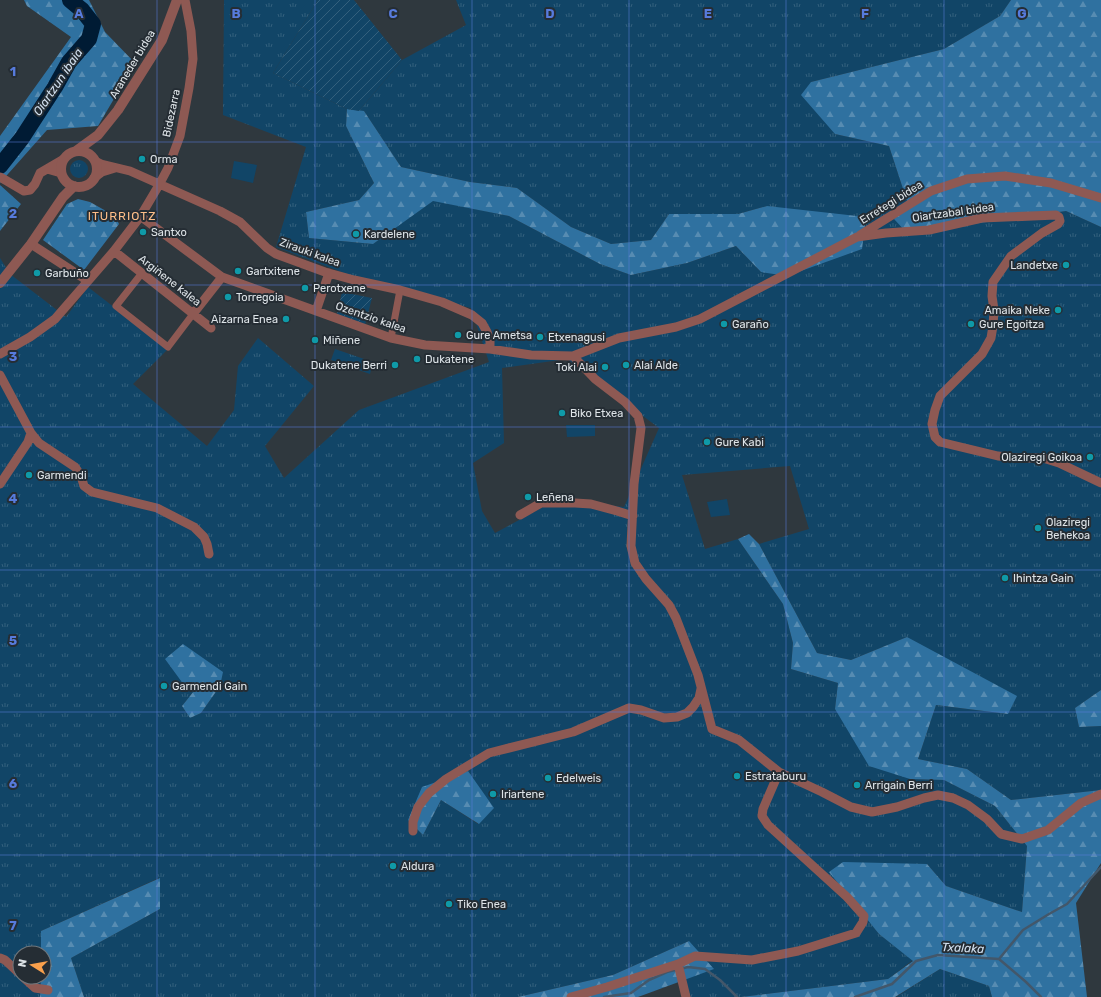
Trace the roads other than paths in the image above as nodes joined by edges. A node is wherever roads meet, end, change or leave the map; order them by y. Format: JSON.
{"nodes":[{"id":1,"x":177,"y":0,"type":"edge"},
{"id":2,"x":185,"y":0,"type":"edge"},
{"id":3,"x":98,"y":135,"type":"junction"},
{"id":4,"x":76,"y":151,"type":"junction"},
{"id":5,"x":64,"y":159,"type":"junction"},
{"id":6,"x":94,"y":160,"type":"junction"},
{"id":7,"x":117,"y":167,"type":"junction"},
{"id":8,"x":47,"y":169,"type":"junction"},
{"id":9,"x":62,"y":176,"type":"junction"},
{"id":10,"x":0,"y":177,"type":"edge"},
{"id":11,"x":94,"y":178,"type":"junction"},
{"id":12,"x":159,"y":185,"type":"junction"},
{"id":13,"x":74,"y":186,"type":"junction"},
{"id":14,"x":1101,"y":198,"type":"edge"},
{"id":15,"x":50,"y":217,"type":"junction"},
{"id":16,"x":140,"y":217,"type":"junction"},
{"id":17,"x":857,"y":237,"type":"junction"},
{"id":18,"x":31,"y":244,"type":"junction"},
{"id":19,"x":114,"y":251,"type":"junction"},
{"id":20,"x":142,"y":273,"type":"junction"},
{"id":21,"x":328,"y":273,"type":"junction"},
{"id":22,"x":222,"y":277,"type":"junction"},
{"id":23,"x":88,"y":281,"type":"junction"},
{"id":24,"x":0,"y":283,"type":"edge"},
{"id":25,"x":400,"y":290,"type":"junction"},
{"id":26,"x":316,"y":311,"type":"junction"},
{"id":27,"x":193,"y":314,"type":"junction"},
{"id":28,"x":211,"y":328,"type":"dead end"},
{"id":29,"x":391,"y":338,"type":"junction"},
{"id":30,"x":490,"y":349,"type":"junction"},
{"id":31,"x":0,"y":354,"type":"edge"},
{"id":32,"x":573,"y":356,"type":"junction"},
{"id":33,"x":0,"y":375,"type":"edge"},
{"id":34,"x":30,"y":432,"type":"junction"},
{"id":35,"x":1101,"y":483,"type":"edge"},
{"id":36,"x":0,"y":484,"type":"edge"},
{"id":37,"x":520,"y":515,"type":"dead end"},
{"id":38,"x":633,"y":516,"type":"junction"},
{"id":39,"x":209,"y":554,"type":"dead end"},
{"id":40,"x":701,"y":688,"type":"junction"},
{"id":41,"x":779,"y":772,"type":"junction"},
{"id":42,"x":1101,"y":794,"type":"edge"},
{"id":43,"x":413,"y":831,"type":"dead end"},
{"id":44,"x":0,"y":958,"type":"edge"},
{"id":45,"x":12,"y":967,"type":"edge"},
{"id":46,"x":679,"y":968,"type":"junction"},
{"id":47,"x":32,"y":985,"type":"edge"},
{"id":48,"x":48,"y":990,"type":"dead end"},
{"id":49,"x":571,"y":997,"type":"edge"},
{"id":50,"x":686,"y":997,"type":"edge"}],
"edges":[{"from":1,"to":3,"type":"street","name":"Araneder bidea"},
{"from":2,"to":12,"type":"street","name":"Bidezarra"},
{"from":3,"to":4,"type":"street","name":"Araneder bidea"},
{"from":3,"to":6,"type":"street","name":"Araneder bidea"},
{"from":4,"to":5,"type":"street"},
{"from":4,"to":6,"type":"street"},
{"from":5,"to":8,"type":"street"},
{"from":5,"to":9,"type":"street"},
{"from":6,"to":7,"type":"street","name":"Zirauki kalea"},
{"from":6,"to":11,"type":"street"},
{"from":7,"to":11,"type":"street"},
{"from":7,"to":12,"type":"street","name":"Zirauki kalea"},
{"from":8,"to":9,"type":"street"},
{"from":8,"to":10,"type":"street"},
{"from":9,"to":13,"type":"street"},
{"from":9,"to":15,"type":"street"},
{"from":11,"to":13,"type":"street"},
{"from":12,"to":16,"type":"street","name":"Bidezarra"},
{"from":12,"to":21,"type":"street","name":"Zirauki kalea"},
{"from":13,"to":15,"type":"street"},
{"from":14,"to":17,"type":"street","name":"Erretegi bidea"},
{"from":15,"to":18,"type":"street"},
{"from":16,"to":19,"type":"street","name":"Bidezarra"},
{"from":16,"to":22,"type":"street","name":"Ozentzio kalea"},
{"from":17,"to":32,"type":"street","name":"Oiartzabal bidea"},
{"from":17,"to":35,"type":"street","name":"Oiartzabal bidea"},
{"from":18,"to":23,"type":"street"},
{"from":18,"to":24,"type":"street"},
{"from":19,"to":20,"type":"street","name":"Argiñene kalea"},
{"from":19,"to":23,"type":"street","name":"Bidezarra"},
{"from":20,"to":27,"type":"street","name":"Argiñene kalea"},
{"from":20,"to":27,"type":"street"},
{"from":21,"to":25,"type":"street","name":"Zirauki kalea"},
{"from":21,"to":26,"type":"street"},
{"from":22,"to":26,"type":"street","name":"Ozentzio kalea"},
{"from":22,"to":27,"type":"street"},
{"from":23,"to":31,"type":"street","name":"Bidezarra"},
{"from":25,"to":29,"type":"street"},
{"from":25,"to":30,"type":"street","name":"Zirauki kalea"},
{"from":26,"to":29,"type":"street","name":"Ozentzio kalea"},
{"from":27,"to":28,"type":"street","name":"Argiñene kalea"},
{"from":29,"to":30,"type":"street","name":"Ozentzio kalea"},
{"from":30,"to":32,"type":"street","name":"Ozentzio kalea"},
{"from":32,"to":38,"type":"street"},
{"from":33,"to":34,"type":"street"},
{"from":34,"to":36,"type":"street"},
{"from":34,"to":39,"type":"street"},
{"from":37,"to":38,"type":"street"},
{"from":38,"to":40,"type":"street"},
{"from":40,"to":41,"type":"street"},
{"from":40,"to":43,"type":"street"},
{"from":41,"to":42,"type":"street"},
{"from":41,"to":46,"type":"street"},
{"from":44,"to":45,"type":"street"},
{"from":46,"to":49,"type":"street"},
{"from":46,"to":50,"type":"street"},
{"from":47,"to":48,"type":"street"}]}
